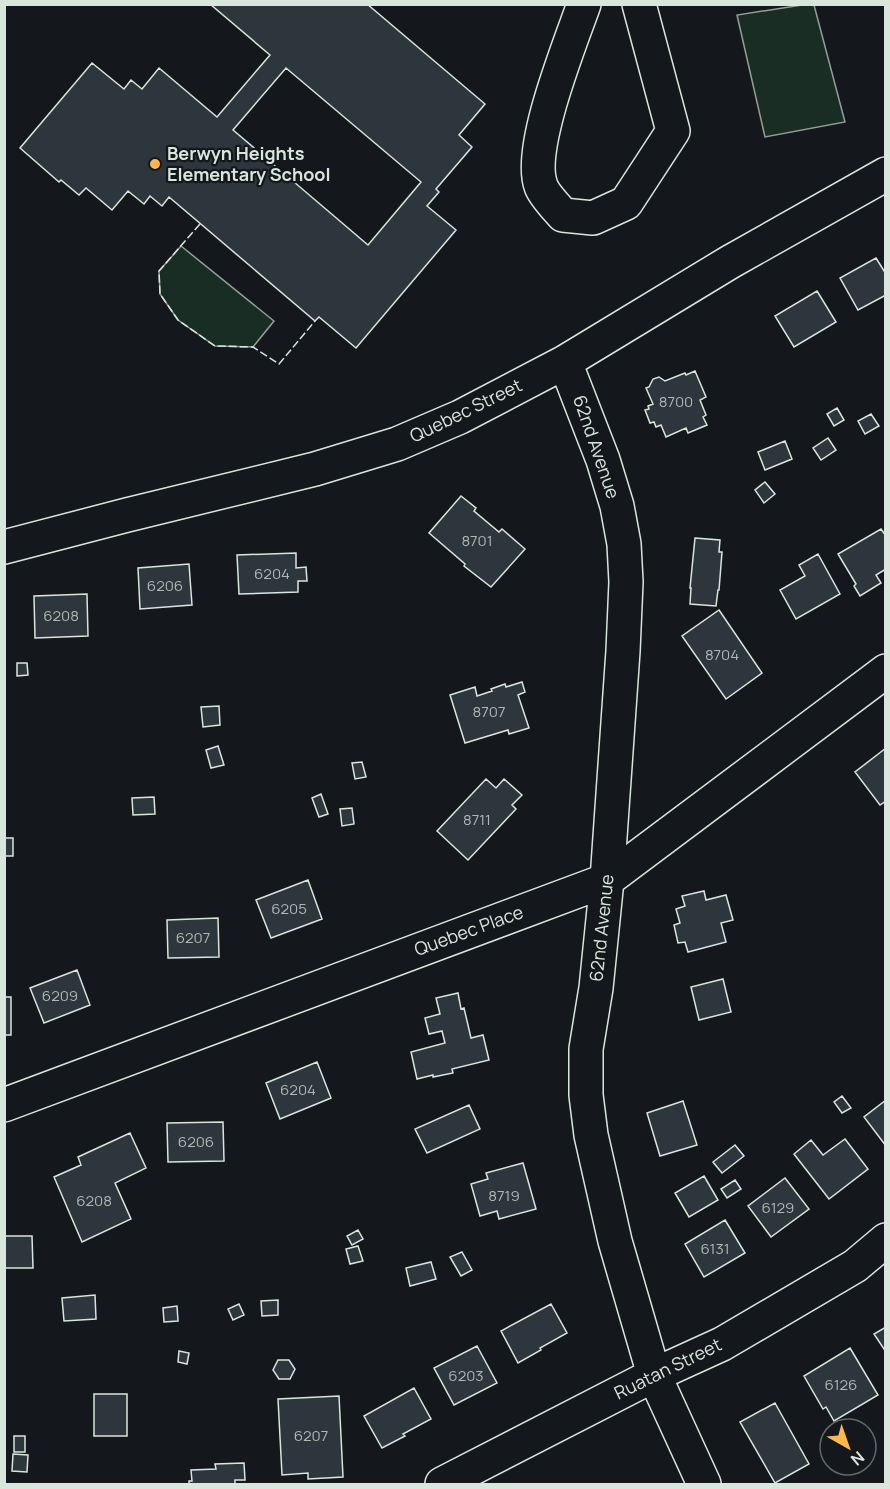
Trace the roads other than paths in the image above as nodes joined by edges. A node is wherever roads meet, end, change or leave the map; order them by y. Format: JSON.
{"nodes":[{"id":1,"x":584,"y":4,"type":"edge"},
{"id":2,"x":639,"y":4,"type":"edge"},
{"id":3,"x":885,"y":174,"type":"edge"},
{"id":4,"x":565,"y":362,"type":"junction"},
{"id":5,"x":4,"y":547,"type":"edge"},
{"id":6,"x":885,"y":671,"type":"edge"},
{"id":7,"x":607,"y":880,"type":"junction"},
{"id":8,"x":4,"y":1105,"type":"edge"},
{"id":9,"x":885,"y":1240,"type":"edge"},
{"id":10,"x":654,"y":1375,"type":"junction"},
{"id":11,"x":442,"y":1485,"type":"edge"},
{"id":12,"x":704,"y":1485,"type":"edge"}],
"edges":[{"from":1,"to":2,"type":"street"},
{"from":3,"to":4,"type":"street","name":"Quebec Street"},
{"from":4,"to":5,"type":"street","name":"Quebec Street"},
{"from":4,"to":7,"type":"street","name":"62nd Avenue"},
{"from":6,"to":7,"type":"street","name":"Quebec Place"},
{"from":7,"to":8,"type":"street","name":"Quebec Place"},
{"from":7,"to":10,"type":"street","name":"62nd Avenue"},
{"from":9,"to":10,"type":"street","name":"Ruatan Street"},
{"from":10,"to":11,"type":"street","name":"Ruatan Street"},
{"from":10,"to":12,"type":"street","name":"62nd Avenue"}]}
